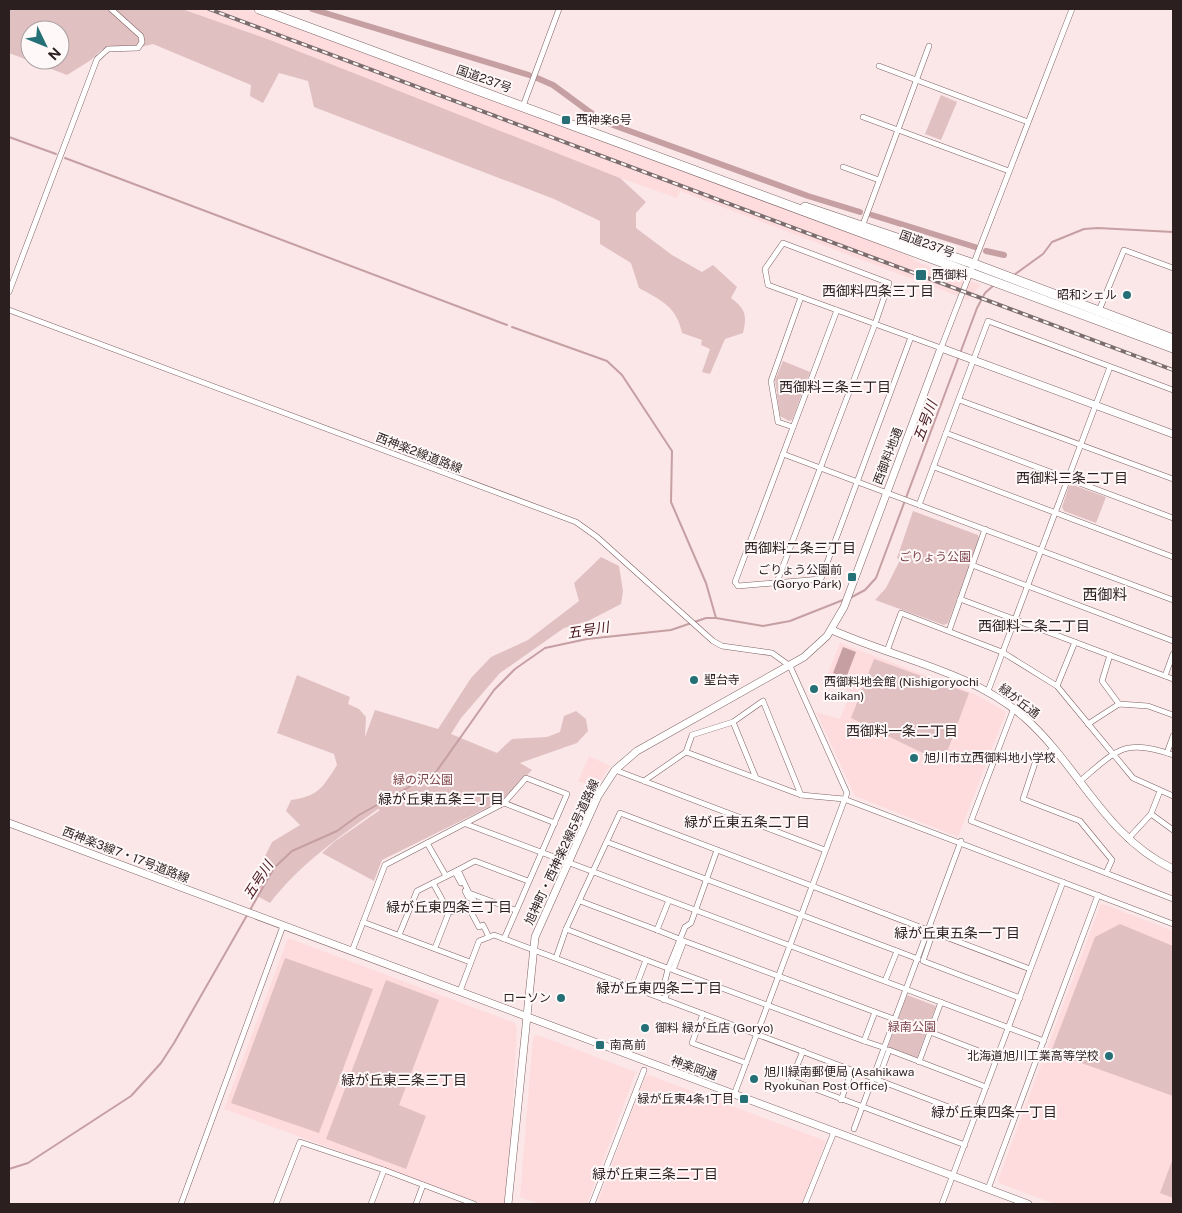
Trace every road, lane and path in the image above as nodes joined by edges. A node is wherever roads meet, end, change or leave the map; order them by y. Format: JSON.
{"nodes":[{"id":1,"x":110,"y":9,"type":"edge"},
{"id":2,"x":259,"y":9,"type":"edge"},
{"id":3,"x":559,"y":9,"type":"edge"},
{"id":4,"x":1072,"y":9,"type":"edge"},
{"id":5,"x":929,"y":46,"type":"dead end"},
{"id":6,"x":879,"y":66,"type":"dead end"},
{"id":7,"x":916,"y":80,"type":"junction"},
{"id":8,"x":522,"y":106,"type":"junction"},
{"id":9,"x":863,"y":117,"type":"dead end"},
{"id":10,"x":1028,"y":122,"type":"junction"},
{"id":11,"x":898,"y":129,"type":"junction"},
{"id":12,"x":843,"y":167,"type":"dead end"},
{"id":13,"x":1009,"y":171,"type":"junction"},
{"id":14,"x":878,"y":180,"type":"junction"},
{"id":15,"x":861,"y":228,"type":"junction"},
{"id":16,"x":974,"y":264,"type":"junction"},
{"id":17,"x":1173,"y":268,"type":"edge"},
{"id":18,"x":970,"y":273,"type":"junction"},
{"id":19,"x":9,"y":292,"type":"edge"},
{"id":20,"x":801,"y":298,"type":"junction"},
{"id":21,"x":9,"y":310,"type":"edge"},
{"id":22,"x":837,"y":310,"type":"junction"},
{"id":23,"x":1098,"y":314,"type":"junction"},
{"id":24,"x":875,"y":324,"type":"junction"},
{"id":25,"x":911,"y":337,"type":"junction"},
{"id":26,"x":1173,"y":338,"type":"edge"},
{"id":27,"x":941,"y":348,"type":"junction"},
{"id":28,"x":1173,"y":348,"type":"edge"},
{"id":29,"x":970,"y":358,"type":"junction"},
{"id":30,"x":1110,"y":367,"type":"junction"},
{"id":31,"x":1173,"y":390,"type":"edge"},
{"id":32,"x":959,"y":400,"type":"junction"},
{"id":33,"x":1095,"y":405,"type":"junction"},
{"id":34,"x":793,"y":427,"type":"junction"},
{"id":35,"x":946,"y":433,"type":"junction"},
{"id":36,"x":1173,"y":434,"type":"edge"},
{"id":37,"x":1080,"y":445,"type":"junction"},
{"id":38,"x":783,"y":454,"type":"junction"},
{"id":39,"x":934,"y":467,"type":"junction"},
{"id":40,"x":820,"y":468,"type":"junction"},
{"id":41,"x":1067,"y":478,"type":"junction"},
{"id":42,"x":1173,"y":479,"type":"edge"},
{"id":43,"x":857,"y":481,"type":"junction"},
{"id":44,"x":887,"y":492,"type":"junction"},
{"id":45,"x":920,"y":505,"type":"junction"},
{"id":46,"x":1055,"y":512,"type":"junction"},
{"id":47,"x":1173,"y":518,"type":"edge"},
{"id":48,"x":985,"y":529,"type":"junction"},
{"id":49,"x":1040,"y":550,"type":"junction"},
{"id":50,"x":1173,"y":557,"type":"edge"},
{"id":51,"x":972,"y":565,"type":"junction"},
{"id":52,"x":777,"y":582,"type":"junction"},
{"id":53,"x":1027,"y":586,"type":"junction"},
{"id":54,"x":960,"y":599,"type":"junction"},
{"id":55,"x":1173,"y":600,"type":"edge"},
{"id":56,"x":1014,"y":620,"type":"junction"},
{"id":57,"x":832,"y":630,"type":"junction"},
{"id":58,"x":948,"y":631,"type":"junction"},
{"id":59,"x":1173,"y":641,"type":"edge"},
{"id":60,"x":1075,"y":642,"type":"junction"},
{"id":61,"x":887,"y":651,"type":"junction"},
{"id":62,"x":1002,"y":652,"type":"junction"},
{"id":63,"x":1173,"y":654,"type":"edge"},
{"id":64,"x":1110,"y":655,"type":"junction"},
{"id":65,"x":790,"y":666,"type":"junction"},
{"id":66,"x":1165,"y":676,"type":"junction"},
{"id":67,"x":1173,"y":679,"type":"edge"},
{"id":68,"x":1057,"y":686,"type":"junction"},
{"id":69,"x":988,"y":691,"type":"junction"},
{"id":70,"x":1119,"y":704,"type":"junction"},
{"id":71,"x":1014,"y":708,"type":"junction"},
{"id":72,"x":1173,"y":716,"type":"edge"},
{"id":73,"x":733,"y":722,"type":"junction"},
{"id":74,"x":1088,"y":724,"type":"junction"},
{"id":75,"x":1173,"y":736,"type":"edge"},
{"id":76,"x":1053,"y":749,"type":"junction"},
{"id":77,"x":686,"y":752,"type":"junction"},
{"id":78,"x":1167,"y":753,"type":"junction"},
{"id":79,"x":1113,"y":754,"type":"junction"},
{"id":80,"x":1173,"y":756,"type":"edge"},
{"id":81,"x":615,"y":770,"type":"junction"},
{"id":82,"x":756,"y":778,"type":"junction"},
{"id":83,"x":644,"y":781,"type":"junction"},
{"id":84,"x":1079,"y":782,"type":"junction"},
{"id":85,"x":1160,"y":791,"type":"junction"},
{"id":86,"x":801,"y":795,"type":"junction"},
{"id":87,"x":1173,"y":796,"type":"edge"},
{"id":88,"x":844,"y":800,"type":"junction"},
{"id":89,"x":504,"y":803,"type":"junction"},
{"id":90,"x":1151,"y":814,"type":"junction"},
{"id":91,"x":9,"y":823,"type":"edge"},
{"id":92,"x":555,"y":823,"type":"junction"},
{"id":93,"x":466,"y":824,"type":"junction"},
{"id":94,"x":1173,"y":830,"type":"edge"},
{"id":95,"x":1128,"y":839,"type":"junction"},
{"id":96,"x":607,"y":842,"type":"junction"},
{"id":97,"x":961,"y":842,"type":"junction"},
{"id":98,"x":427,"y":843,"type":"junction"},
{"id":99,"x":717,"y":850,"type":"junction"},
{"id":100,"x":825,"y":850,"type":"junction"},
{"id":101,"x":542,"y":852,"type":"junction"},
{"id":102,"x":568,"y":862,"type":"junction"},
{"id":103,"x":1173,"y":869,"type":"edge"},
{"id":104,"x":456,"y":871,"type":"junction"},
{"id":105,"x":593,"y":871,"type":"junction"},
{"id":106,"x":1106,"y":873,"type":"junction"},
{"id":107,"x":446,"y":876,"type":"junction"},
{"id":108,"x":706,"y":879,"type":"junction"},
{"id":109,"x":528,"y":882,"type":"junction"},
{"id":110,"x":1063,"y":882,"type":"junction"},
{"id":111,"x":433,"y":883,"type":"junction"},
{"id":112,"x":812,"y":886,"type":"junction"},
{"id":113,"x":1098,"y":895,"type":"junction"},
{"id":114,"x":1173,"y":899,"type":"edge"},
{"id":115,"x":669,"y":900,"type":"junction"},
{"id":116,"x":580,"y":901,"type":"junction"},
{"id":117,"x":470,"y":910,"type":"junction"},
{"id":118,"x":515,"y":910,"type":"junction"},
{"id":119,"x":695,"y":910,"type":"junction"},
{"id":120,"x":449,"y":912,"type":"junction"},
{"id":121,"x":801,"y":915,"type":"junction"},
{"id":122,"x":364,"y":922,"type":"junction"},
{"id":123,"x":1173,"y":924,"type":"edge"},
{"id":124,"x":283,"y":926,"type":"junction"},
{"id":125,"x":566,"y":929,"type":"junction"},
{"id":126,"x":927,"y":929,"type":"junction"},
{"id":127,"x":657,"y":930,"type":"junction"},
{"id":128,"x":933,"y":932,"type":"junction"},
{"id":129,"x":399,"y":934,"type":"junction"},
{"id":130,"x":489,"y":937,"type":"junction"},
{"id":131,"x":504,"y":939,"type":"junction"},
{"id":132,"x":682,"y":940,"type":"junction"},
{"id":133,"x":790,"y":945,"type":"junction"},
{"id":134,"x":435,"y":948,"type":"junction"},
{"id":135,"x":532,"y":950,"type":"junction"},
{"id":136,"x":352,"y":951,"type":"junction"},
{"id":137,"x":897,"y":951,"type":"junction"},
{"id":138,"x":556,"y":958,"type":"junction"},
{"id":139,"x":917,"y":959,"type":"junction"},
{"id":140,"x":646,"y":960,"type":"junction"},
{"id":141,"x":923,"y":961,"type":"junction"},
{"id":142,"x":470,"y":962,"type":"junction"},
{"id":143,"x":671,"y":969,"type":"junction"},
{"id":144,"x":1030,"y":969,"type":"junction"},
{"id":145,"x":778,"y":976,"type":"junction"},
{"id":146,"x":885,"y":981,"type":"junction"},
{"id":147,"x":635,"y":989,"type":"junction"},
{"id":148,"x":905,"y":989,"type":"junction"},
{"id":149,"x":460,"y":991,"type":"junction"},
{"id":150,"x":1020,"y":998,"type":"junction"},
{"id":151,"x":664,"y":1000,"type":"junction"},
{"id":152,"x":941,"y":1002,"type":"junction"},
{"id":153,"x":767,"y":1005,"type":"junction"},
{"id":154,"x":874,"y":1012,"type":"junction"},
{"id":155,"x":703,"y":1014,"type":"junction"},
{"id":156,"x":526,"y":1016,"type":"junction"},
{"id":157,"x":894,"y":1019,"type":"junction"},
{"id":158,"x":1009,"y":1028,"type":"junction"},
{"id":159,"x":930,"y":1032,"type":"junction"},
{"id":160,"x":756,"y":1034,"type":"junction"},
{"id":161,"x":864,"y":1041,"type":"junction"},
{"id":162,"x":1044,"y":1041,"type":"junction"},
{"id":163,"x":883,"y":1048,"type":"junction"},
{"id":164,"x":889,"y":1050,"type":"junction"},
{"id":165,"x":802,"y":1051,"type":"junction"},
{"id":166,"x":997,"y":1058,"type":"junction"},
{"id":167,"x":919,"y":1062,"type":"junction"},
{"id":168,"x":746,"y":1063,"type":"junction"},
{"id":169,"x":644,"y":1070,"type":"dead end"},
{"id":170,"x":852,"y":1070,"type":"junction"},
{"id":171,"x":872,"y":1077,"type":"junction"},
{"id":172,"x":878,"y":1080,"type":"junction"},
{"id":173,"x":986,"y":1087,"type":"junction"},
{"id":174,"x":734,"y":1095,"type":"junction"},
{"id":175,"x":841,"y":1100,"type":"junction"},
{"id":176,"x":861,"y":1107,"type":"junction"},
{"id":177,"x":975,"y":1116,"type":"junction"},
{"id":178,"x":854,"y":1129,"type":"dead end"},
{"id":179,"x":834,"y":1132,"type":"junction"},
{"id":180,"x":965,"y":1145,"type":"junction"},
{"id":181,"x":384,"y":1170,"type":"junction"},
{"id":182,"x":953,"y":1176,"type":"junction"},
{"id":183,"x":423,"y":1185,"type":"junction"},
{"id":184,"x":988,"y":1189,"type":"junction"},
{"id":185,"x":181,"y":1204,"type":"edge"},
{"id":186,"x":276,"y":1204,"type":"edge"},
{"id":187,"x":371,"y":1204,"type":"edge"},
{"id":188,"x":416,"y":1204,"type":"edge"},
{"id":189,"x":474,"y":1204,"type":"edge"},
{"id":190,"x":508,"y":1204,"type":"edge"},
{"id":191,"x":592,"y":1204,"type":"edge"},
{"id":192,"x":806,"y":1204,"type":"edge"},
{"id":193,"x":942,"y":1204,"type":"edge"},
{"id":194,"x":1028,"y":1204,"type":"edge"}],
"edges":[{"from":1,"to":19,"type":"street"},
{"from":2,"to":8,"type":"highway","name":"国道237号"},
{"from":3,"to":8,"type":"street"},
{"from":4,"to":10,"type":"street"},
{"from":5,"to":7,"type":"street"},
{"from":6,"to":7,"type":"street"},
{"from":7,"to":10,"type":"street"},
{"from":7,"to":11,"type":"street"},
{"from":8,"to":15,"type":"highway","name":"国道237号"},
{"from":9,"to":11,"type":"street"},
{"from":10,"to":13,"type":"street"},
{"from":11,"to":13,"type":"street"},
{"from":11,"to":14,"type":"street"},
{"from":12,"to":14,"type":"street"},
{"from":13,"to":16,"type":"street"},
{"from":14,"to":15,"type":"street"},
{"from":15,"to":16,"type":"highway","name":"国道237号"},
{"from":15,"to":18,"type":"highway","name":"国道237号"},
{"from":16,"to":18,"type":"street"},
{"from":16,"to":23,"type":"highway","name":"国道237号"},
{"from":17,"to":23,"type":"street"},
{"from":18,"to":23,"type":"highway","name":"国道237号"},
{"from":18,"to":27,"type":"street"},
{"from":20,"to":22,"type":"street"},
{"from":20,"to":24,"type":"street"},
{"from":20,"to":34,"type":"street"},
{"from":21,"to":65,"type":"street","name":"西神楽2線道路線"},
{"from":22,"to":24,"type":"street"},
{"from":22,"to":34,"type":"street"},
{"from":23,"to":26,"type":"highway","name":"国道237号"},
{"from":23,"to":28,"type":"highway","name":"国道237号"},
{"from":24,"to":25,"type":"street"},
{"from":24,"to":40,"type":"street"},
{"from":25,"to":27,"type":"street"},
{"from":25,"to":43,"type":"street"},
{"from":27,"to":29,"type":"street"},
{"from":27,"to":44,"type":"street","name":"西御料地通"},
{"from":29,"to":30,"type":"street"},
{"from":29,"to":32,"type":"street"},
{"from":29,"to":33,"type":"street"},
{"from":30,"to":31,"type":"street"},
{"from":30,"to":33,"type":"street"},
{"from":32,"to":35,"type":"street"},
{"from":32,"to":37,"type":"street"},
{"from":33,"to":36,"type":"street"},
{"from":33,"to":37,"type":"street"},
{"from":34,"to":38,"type":"street"},
{"from":35,"to":39,"type":"street"},
{"from":35,"to":41,"type":"street"},
{"from":37,"to":41,"type":"street"},
{"from":37,"to":42,"type":"street"},
{"from":38,"to":40,"type":"street"},
{"from":38,"to":52,"type":"street"},
{"from":39,"to":45,"type":"street"},
{"from":39,"to":46,"type":"street"},
{"from":40,"to":43,"type":"street"},
{"from":40,"to":52,"type":"street"},
{"from":41,"to":46,"type":"street"},
{"from":41,"to":47,"type":"street"},
{"from":43,"to":44,"type":"street"},
{"from":43,"to":52,"type":"street"},
{"from":44,"to":45,"type":"street"},
{"from":44,"to":57,"type":"street","name":"西御料地通"},
{"from":45,"to":48,"type":"street"},
{"from":46,"to":49,"type":"street"},
{"from":46,"to":50,"type":"street"},
{"from":48,"to":49,"type":"street"},
{"from":48,"to":51,"type":"street"},
{"from":49,"to":53,"type":"street"},
{"from":49,"to":55,"type":"street"},
{"from":51,"to":53,"type":"street"},
{"from":51,"to":54,"type":"street"},
{"from":53,"to":56,"type":"street"},
{"from":53,"to":59,"type":"street"},
{"from":54,"to":56,"type":"street"},
{"from":54,"to":58,"type":"street"},
{"from":56,"to":60,"type":"street"},
{"from":56,"to":62,"type":"street"},
{"from":57,"to":61,"type":"street","name":"緑が丘通"},
{"from":57,"to":65,"type":"street","name":"旭神町・西神楽2線5号道路線"},
{"from":58,"to":61,"type":"street"},
{"from":58,"to":62,"type":"street"},
{"from":60,"to":64,"type":"street"},
{"from":60,"to":68,"type":"street"},
{"from":61,"to":69,"type":"street","name":"緑が丘通"},
{"from":62,"to":68,"type":"street"},
{"from":62,"to":69,"type":"street"},
{"from":63,"to":66,"type":"street"},
{"from":64,"to":66,"type":"street"},
{"from":64,"to":70,"type":"street"},
{"from":65,"to":81,"type":"street","name":"旭神町・西神楽2線5号道路線"},
{"from":65,"to":88,"type":"street"},
{"from":66,"to":67,"type":"street"},
{"from":68,"to":74,"type":"street"},
{"from":69,"to":71,"type":"street","name":"緑が丘通"},
{"from":70,"to":72,"type":"street"},
{"from":70,"to":74,"type":"street"},
{"from":71,"to":76,"type":"street","name":"緑が丘通"},
{"from":71,"to":106,"type":"street"},
{"from":73,"to":77,"type":"street"},
{"from":73,"to":82,"type":"street"},
{"from":73,"to":86,"type":"street"},
{"from":74,"to":79,"type":"street"},
{"from":75,"to":78,"type":"street"},
{"from":76,"to":84,"type":"street","name":"緑が丘通"},
{"from":76,"to":106,"type":"street"},
{"from":77,"to":82,"type":"street"},
{"from":77,"to":83,"type":"street"},
{"from":78,"to":79,"type":"street"},
{"from":78,"to":80,"type":"street"},
{"from":79,"to":84,"type":"street"},
{"from":79,"to":85,"type":"street"},
{"from":81,"to":83,"type":"street"},
{"from":81,"to":102,"type":"street","name":"旭神町・西神楽2線5号道路線"},
{"from":82,"to":86,"type":"street"},
{"from":83,"to":100,"type":"street"},
{"from":84,"to":95,"type":"street","name":"緑が丘通"},
{"from":85,"to":87,"type":"street"},
{"from":85,"to":90,"type":"street"},
{"from":86,"to":88,"type":"street"},
{"from":88,"to":97,"type":"street"},
{"from":88,"to":100,"type":"street"},
{"from":89,"to":92,"type":"street"},
{"from":89,"to":92,"type":"street"},
{"from":89,"to":93,"type":"street"},
{"from":90,"to":94,"type":"street"},
{"from":90,"to":95,"type":"street"},
{"from":91,"to":124,"type":"street","name":"西神楽3線7・17号道路線"},
{"from":92,"to":101,"type":"street"},
{"from":93,"to":98,"type":"street"},
{"from":93,"to":101,"type":"street"},
{"from":95,"to":103,"type":"street","name":"緑が丘通"},
{"from":96,"to":99,"type":"street"},
{"from":96,"to":105,"type":"street"},
{"from":96,"to":108,"type":"street"},
{"from":97,"to":110,"type":"street"},
{"from":97,"to":126,"type":"street"},
{"from":98,"to":107,"type":"street"},
{"from":98,"to":122,"type":"street"},
{"from":99,"to":108,"type":"street"},
{"from":99,"to":112,"type":"street"},
{"from":100,"to":112,"type":"street"},
{"from":101,"to":102,"type":"street"},
{"from":101,"to":109,"type":"street"},
{"from":102,"to":105,"type":"street"},
{"from":102,"to":135,"type":"street","name":"旭神町・西神楽2線5号道路線"},
{"from":104,"to":107,"type":"street"},
{"from":104,"to":109,"type":"street"},
{"from":104,"to":117,"type":"street"},
{"from":104,"to":118,"type":"street"},
{"from":105,"to":115,"type":"street"},
{"from":105,"to":116,"type":"street"},
{"from":106,"to":114,"type":"street"},
{"from":107,"to":111,"type":"street"},
{"from":108,"to":119,"type":"street"},
{"from":108,"to":121,"type":"street"},
{"from":109,"to":118,"type":"street"},
{"from":110,"to":113,"type":"street"},
{"from":110,"to":144,"type":"street"},
{"from":111,"to":120,"type":"street"},
{"from":111,"to":129,"type":"street"},
{"from":112,"to":121,"type":"street"},
{"from":112,"to":126,"type":"street"},
{"from":113,"to":123,"type":"street"},
{"from":113,"to":162,"type":"street"},
{"from":115,"to":119,"type":"street"},
{"from":115,"to":127,"type":"street"},
{"from":116,"to":125,"type":"street"},
{"from":116,"to":127,"type":"street"},
{"from":117,"to":120,"type":"street"},
{"from":117,"to":130,"type":"street"},
{"from":118,"to":131,"type":"street"},
{"from":119,"to":132,"type":"street"},
{"from":119,"to":133,"type":"street"},
{"from":120,"to":134,"type":"street"},
{"from":121,"to":133,"type":"street"},
{"from":121,"to":137,"type":"street"},
{"from":122,"to":129,"type":"street"},
{"from":122,"to":136,"type":"street"},
{"from":124,"to":136,"type":"street"},
{"from":124,"to":185,"type":"street"},
{"from":125,"to":138,"type":"street"},
{"from":125,"to":140,"type":"street"},
{"from":126,"to":128,"type":"street"},
{"from":126,"to":139,"type":"street"},
{"from":127,"to":132,"type":"street"},
{"from":128,"to":141,"type":"street"},
{"from":128,"to":144,"type":"street"},
{"from":129,"to":134,"type":"street"},
{"from":130,"to":131,"type":"street"},
{"from":130,"to":142,"type":"street"},
{"from":131,"to":135,"type":"street"},
{"from":132,"to":143,"type":"street"},
{"from":132,"to":145,"type":"street"},
{"from":133,"to":145,"type":"street"},
{"from":133,"to":146,"type":"street"},
{"from":134,"to":142,"type":"street"},
{"from":135,"to":138,"type":"street"},
{"from":135,"to":156,"type":"street","name":"旭神町・西神楽2線5号道路線"},
{"from":136,"to":149,"type":"street","name":"神楽岡通"},
{"from":137,"to":139,"type":"street"},
{"from":137,"to":146,"type":"street"},
{"from":138,"to":147,"type":"street"},
{"from":139,"to":141,"type":"street"},
{"from":139,"to":148,"type":"street"},
{"from":140,"to":143,"type":"street"},
{"from":140,"to":147,"type":"street"},
{"from":141,"to":150,"type":"street"},
{"from":142,"to":149,"type":"street"},
{"from":143,"to":151,"type":"street"},
{"from":143,"to":153,"type":"street"},
{"from":144,"to":150,"type":"street"},
{"from":145,"to":153,"type":"street"},
{"from":145,"to":154,"type":"street"},
{"from":146,"to":148,"type":"street"},
{"from":147,"to":151,"type":"street"},
{"from":148,"to":152,"type":"street"},
{"from":148,"to":157,"type":"street"},
{"from":149,"to":156,"type":"street","name":"神楽岡通"},
{"from":150,"to":158,"type":"street"},
{"from":151,"to":155,"type":"street"},
{"from":152,"to":158,"type":"street"},
{"from":152,"to":159,"type":"street"},
{"from":153,"to":160,"type":"street"},
{"from":153,"to":161,"type":"street"},
{"from":154,"to":157,"type":"street"},
{"from":154,"to":161,"type":"street"},
{"from":155,"to":160,"type":"street"},
{"from":155,"to":168,"type":"street"},
{"from":156,"to":174,"type":"street","name":"神楽岡通"},
{"from":156,"to":190,"type":"street","name":"旭神町・西神楽2線5号道路線"},
{"from":157,"to":163,"type":"street"},
{"from":158,"to":162,"type":"street"},
{"from":158,"to":166,"type":"street"},
{"from":159,"to":166,"type":"street"},
{"from":159,"to":167,"type":"street"},
{"from":160,"to":165,"type":"street"},
{"from":160,"to":168,"type":"street"},
{"from":161,"to":163,"type":"street"},
{"from":162,"to":184,"type":"street"},
{"from":163,"to":164,"type":"street"},
{"from":163,"to":171,"type":"street"},
{"from":164,"to":167,"type":"street"},
{"from":164,"to":172,"type":"street"},
{"from":165,"to":170,"type":"street"},
{"from":165,"to":175,"type":"street"},
{"from":166,"to":173,"type":"street"},
{"from":167,"to":173,"type":"street"},
{"from":168,"to":174,"type":"street"},
{"from":169,"to":191,"type":"street"},
{"from":170,"to":171,"type":"street"},
{"from":170,"to":175,"type":"street"},
{"from":171,"to":172,"type":"street"},
{"from":171,"to":176,"type":"street"},
{"from":172,"to":177,"type":"street"},
{"from":173,"to":177,"type":"street"},
{"from":174,"to":179,"type":"street","name":"神楽岡通"},
{"from":175,"to":176,"type":"street"},
{"from":176,"to":178,"type":"street"},
{"from":176,"to":180,"type":"street"},
{"from":177,"to":180,"type":"street"},
{"from":179,"to":182,"type":"street","name":"神楽岡通"},
{"from":179,"to":192,"type":"street"},
{"from":180,"to":182,"type":"street"},
{"from":181,"to":183,"type":"street"},
{"from":181,"to":186,"type":"street"},
{"from":181,"to":187,"type":"street"},
{"from":182,"to":184,"type":"street","name":"神楽岡通"},
{"from":182,"to":193,"type":"street"},
{"from":183,"to":188,"type":"street"},
{"from":183,"to":189,"type":"street"},
{"from":184,"to":194,"type":"street","name":"神楽岡通"}]}
